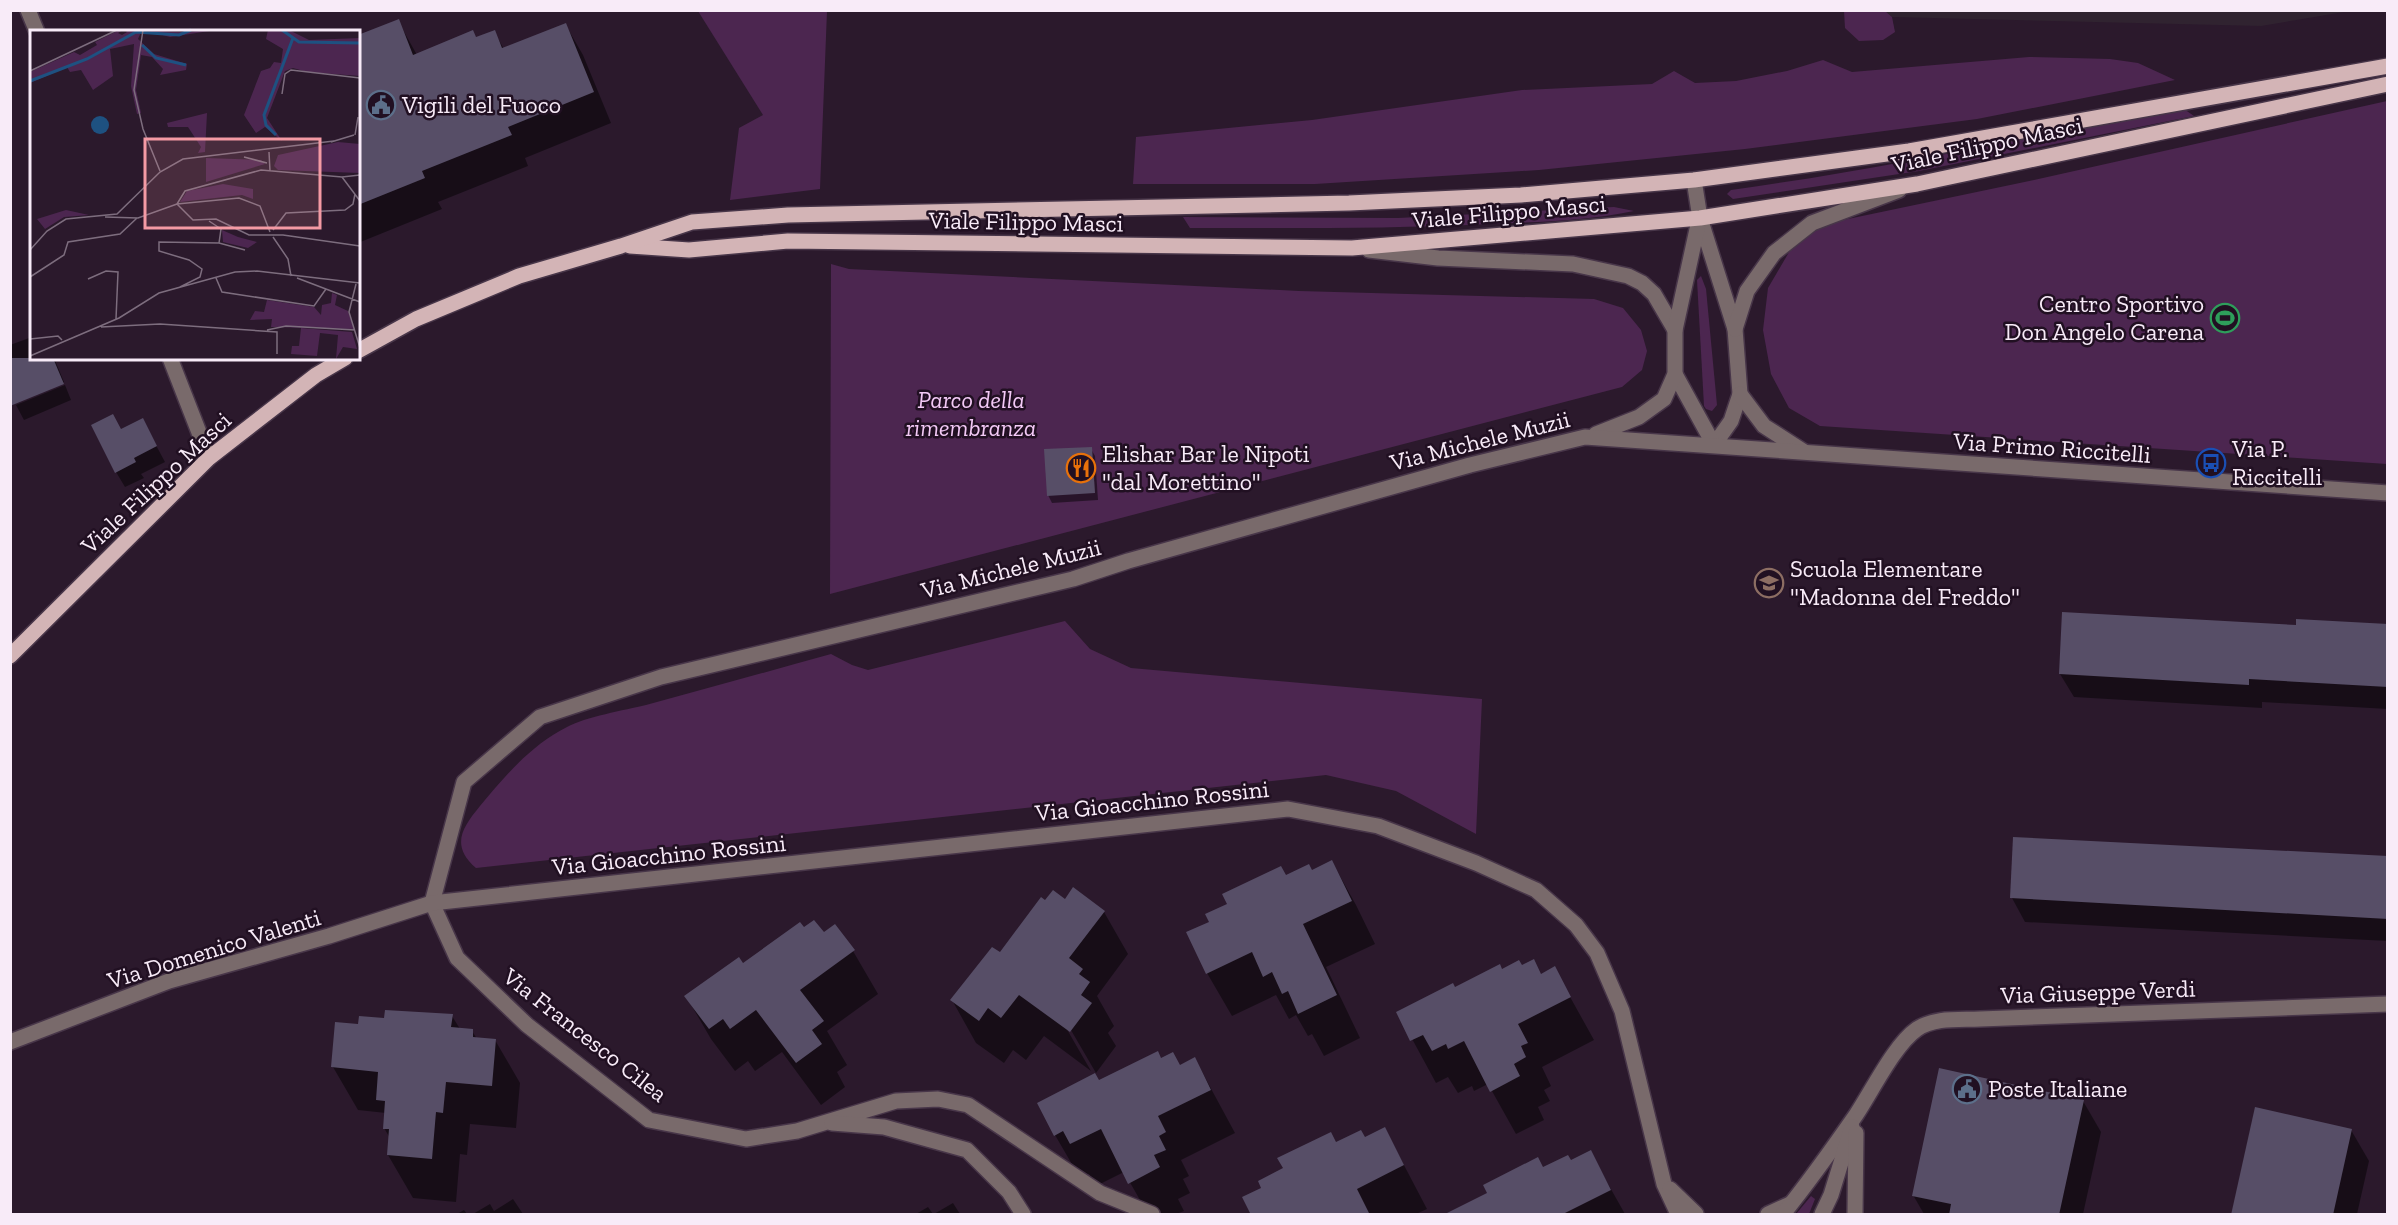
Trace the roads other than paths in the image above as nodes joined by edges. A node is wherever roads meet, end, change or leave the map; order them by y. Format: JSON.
{"nodes":[{"id":1,"x":28,"y":10,"type":"edge"},
{"id":2,"x":36,"y":30,"type":"edge"},
{"id":3,"x":2388,"y":66,"type":"edge"},
{"id":4,"x":2388,"y":84,"type":"edge"},
{"id":5,"x":1694,"y":180,"type":"junction"},
{"id":6,"x":1917,"y":184,"type":"junction"},
{"id":7,"x":1700,"y":218,"type":"junction"},
{"id":8,"x":621,"y":246,"type":"junction"},
{"id":9,"x":1352,"y":248,"type":"junction"},
{"id":10,"x":1735,"y":329,"type":"junction"},
{"id":11,"x":1675,"y":330,"type":"junction"},
{"id":12,"x":360,"y":350,"type":"edge"},
{"id":13,"x":171,"y":360,"type":"edge"},
{"id":14,"x":342,"y":360,"type":"edge"},
{"id":15,"x":1675,"y":374,"type":"junction"},
{"id":16,"x":1740,"y":394,"type":"junction"},
{"id":17,"x":1585,"y":437,"type":"junction"},
{"id":18,"x":1714,"y":446,"type":"junction"},
{"id":19,"x":1805,"y":453,"type":"junction"},
{"id":20,"x":209,"y":458,"type":"junction"},
{"id":21,"x":2388,"y":493,"type":"edge"},
{"id":22,"x":10,"y":656,"type":"edge"},
{"id":23,"x":432,"y":903,"type":"junction"},
{"id":24,"x":2388,"y":1004,"type":"edge"},
{"id":25,"x":10,"y":1042,"type":"edge"},
{"id":26,"x":1856,"y":1115,"type":"junction"},
{"id":27,"x":823,"y":1122,"type":"junction"},
{"id":28,"x":1664,"y":1184,"type":"junction"},
{"id":29,"x":1788,"y":1209,"type":"edge"},
{"id":30,"x":1023,"y":1215,"type":"edge"},
{"id":31,"x":1152,"y":1215,"type":"edge"},
{"id":32,"x":1670,"y":1215,"type":"edge"},
{"id":33,"x":1678,"y":1215,"type":"edge"},
{"id":34,"x":1696,"y":1215,"type":"edge"},
{"id":35,"x":1768,"y":1215,"type":"edge"},
{"id":36,"x":1822,"y":1215,"type":"edge"},
{"id":37,"x":1855,"y":1215,"type":"edge"}],
"edges":[{"from":1,"to":2,"type":"street"},
{"from":3,"to":5,"type":"main road","name":"Viale Filippo Masci"},
{"from":4,"to":6,"type":"main road","name":"Viale Filippo Masci"},
{"from":5,"to":7,"type":"street"},
{"from":5,"to":8,"type":"main road","name":"Viale Filippo Masci"},
{"from":6,"to":7,"type":"main road","name":"Viale Filippo Masci"},
{"from":6,"to":10,"type":"street"},
{"from":7,"to":9,"type":"main road","name":"Viale Filippo Masci"},
{"from":7,"to":10,"type":"street"},
{"from":7,"to":11,"type":"street"},
{"from":8,"to":9,"type":"main road","name":"Viale Filippo Masci"},
{"from":8,"to":12,"type":"main road","name":"Viale Filippo Masci"},
{"from":9,"to":11,"type":"street"},
{"from":10,"to":16,"type":"street"},
{"from":11,"to":15,"type":"street"},
{"from":13,"to":20,"type":"street"},
{"from":14,"to":20,"type":"main road","name":"Viale Filippo Masci"},
{"from":15,"to":17,"type":"street"},
{"from":15,"to":18,"type":"street"},
{"from":16,"to":18,"type":"street"},
{"from":16,"to":19,"type":"street"},
{"from":17,"to":18,"type":"street","name":"Via Michele Muzii"},
{"from":17,"to":23,"type":"street","name":"Via Michele Muzii"},
{"from":18,"to":19,"type":"street","name":"Via Primo Riccitelli"},
{"from":19,"to":21,"type":"street","name":"Via Primo Riccitelli"},
{"from":20,"to":22,"type":"main road","name":"Viale Filippo Masci"},
{"from":23,"to":25,"type":"street","name":"Via Domenico Valenti"},
{"from":23,"to":27,"type":"street","name":"Via Francesco Cilea"},
{"from":23,"to":28,"type":"street","name":"Via Gioacchino Rossini"},
{"from":24,"to":26,"type":"street","name":"Via Giuseppe Verdi"},
{"from":26,"to":29,"type":"street","name":"Via Giuseppe Verdi"},
{"from":26,"to":36,"type":"street","name":"Via Giuseppe Verdi"},
{"from":26,"to":37,"type":"street"},
{"from":27,"to":30,"type":"street","name":"Via Francesco Cilea"},
{"from":27,"to":31,"type":"street","name":"Via Francesco Cilea"},
{"from":28,"to":32,"type":"street"},
{"from":28,"to":33,"type":"street","name":"Via Gioacchino Rossini"},
{"from":28,"to":34,"type":"street"},
{"from":29,"to":35,"type":"street","name":"Via Giuseppe Verdi"}]}
